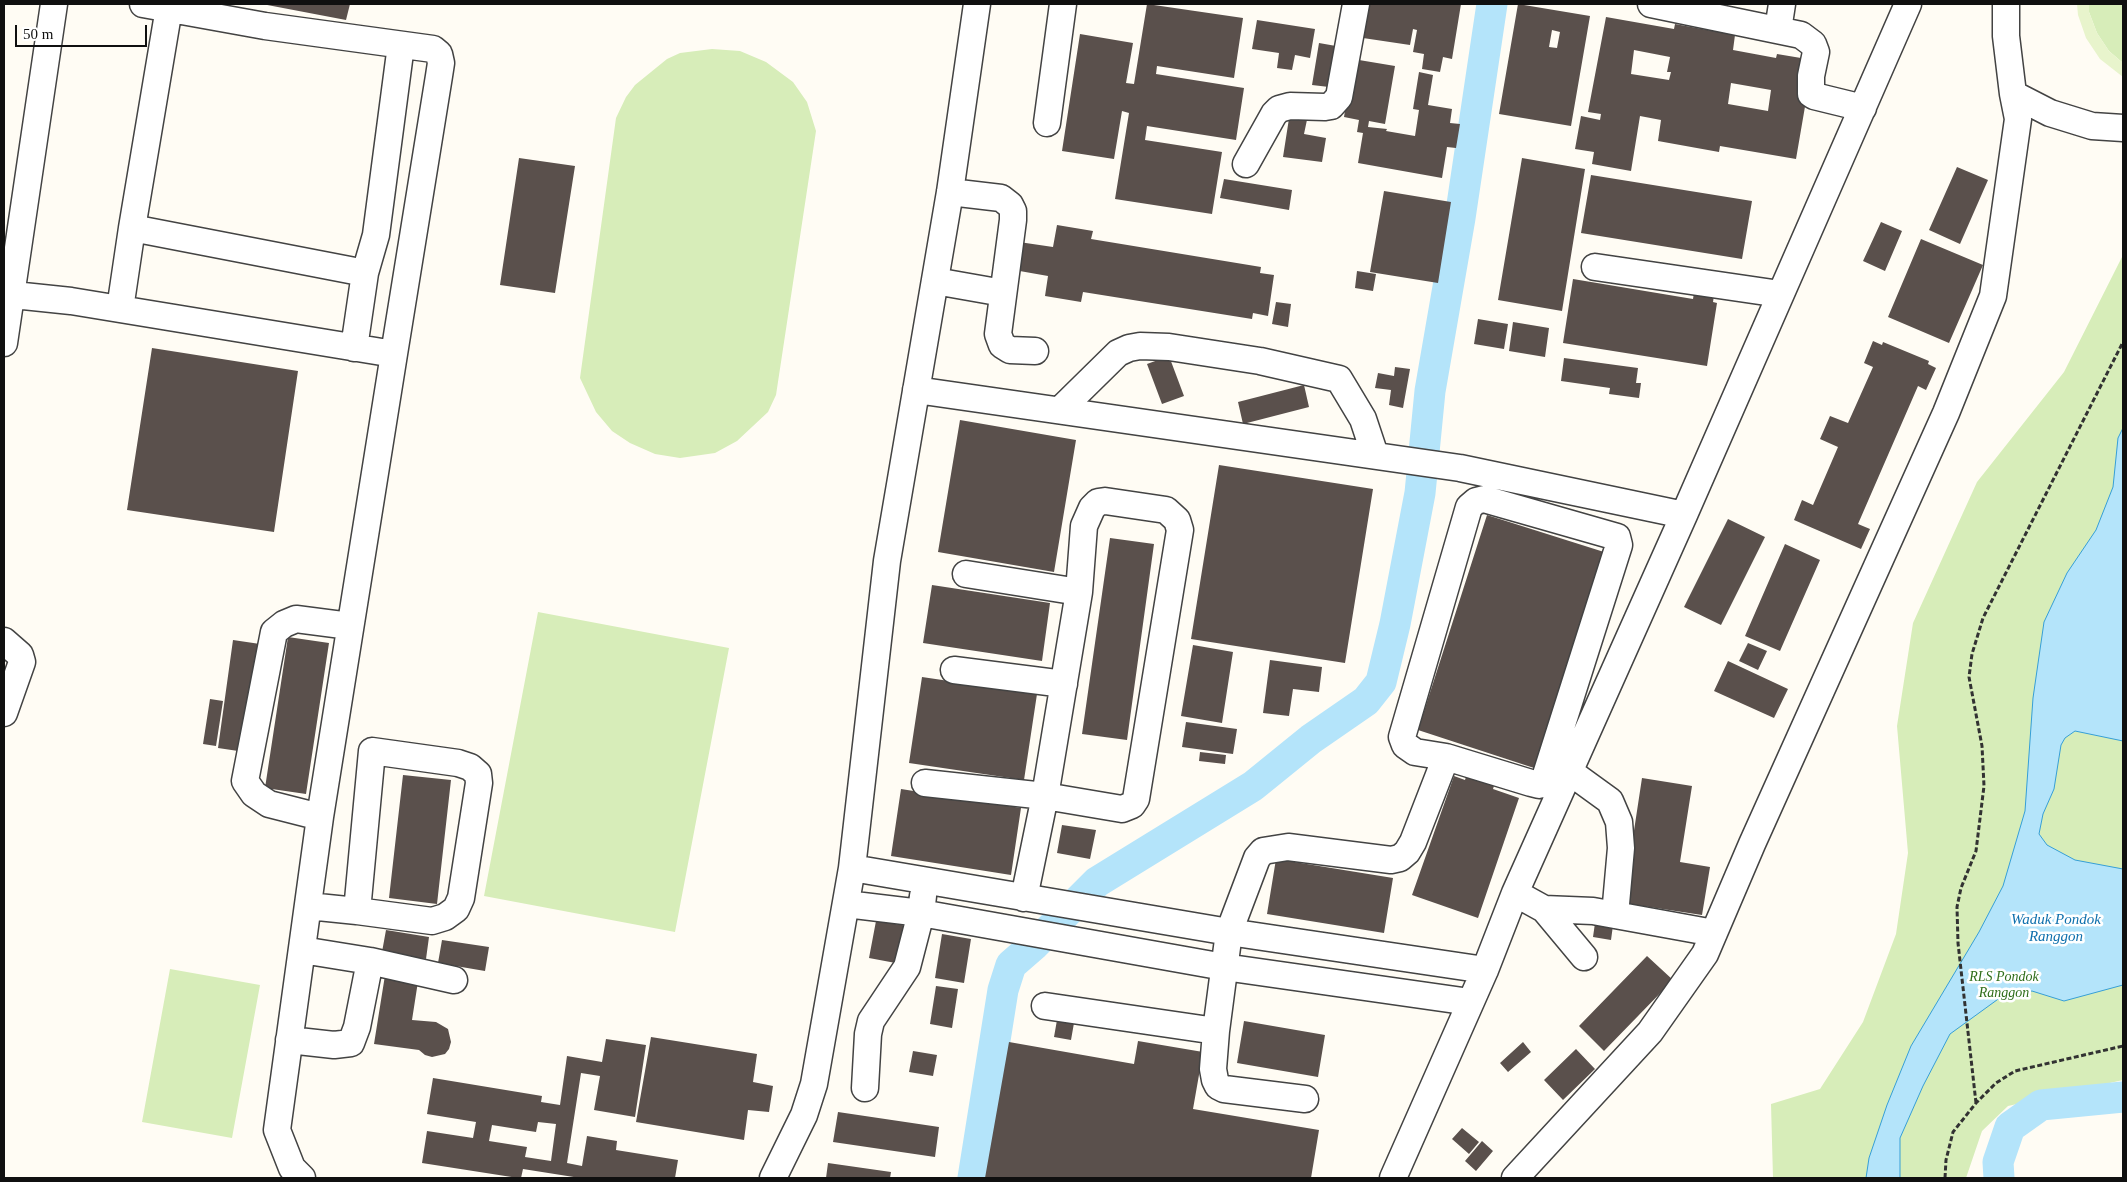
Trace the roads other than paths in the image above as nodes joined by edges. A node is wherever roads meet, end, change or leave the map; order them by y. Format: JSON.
{"nodes":[{"id":1,"x":54,"y":4,"type":"edge"},
{"id":2,"x":143,"y":4,"type":"edge"},
{"id":3,"x":977,"y":4,"type":"edge"},
{"id":4,"x":1063,"y":4,"type":"edge"},
{"id":5,"x":1356,"y":4,"type":"edge"},
{"id":6,"x":1651,"y":4,"type":"edge"},
{"id":7,"x":1782,"y":4,"type":"edge"},
{"id":8,"x":1908,"y":4,"type":"edge"},
{"id":9,"x":2006,"y":4,"type":"edge"},
{"id":10,"x":169,"y":8,"type":"junction"},
{"id":11,"x":1778,"y":30,"type":"junction"},
{"id":12,"x":401,"y":45,"type":"junction"},
{"id":13,"x":2013,"y":94,"type":"junction"},
{"id":14,"x":1863,"y":108,"type":"junction"},
{"id":15,"x":1047,"y":123,"type":"dead end"},
{"id":16,"x":2123,"y":128,"type":"edge"},
{"id":17,"x":1246,"y":164,"type":"dead end"},
{"id":18,"x":950,"y":192,"type":"junction"},
{"id":19,"x":132,"y":228,"type":"junction"},
{"id":20,"x":1595,"y":267,"type":"dead end"},
{"id":21,"x":365,"y":273,"type":"junction"},
{"id":22,"x":935,"y":281,"type":"junction"},
{"id":23,"x":1003,"y":293,"type":"junction"},
{"id":24,"x":7,"y":294,"type":"edge"},
{"id":25,"x":1780,"y":294,"type":"junction"},
{"id":26,"x":120,"y":309,"type":"junction"},
{"id":27,"x":4,"y":343,"type":"edge"},
{"id":28,"x":354,"y":348,"type":"junction"},
{"id":29,"x":1036,"y":351,"type":"dead end"},
{"id":30,"x":394,"y":354,"type":"junction"},
{"id":31,"x":916,"y":390,"type":"junction"},
{"id":32,"x":1060,"y":410,"type":"junction"},
{"id":33,"x":1385,"y":456,"type":"junction"},
{"id":34,"x":1684,"y":515,"type":"junction"},
{"id":35,"x":966,"y":574,"type":"dead end"},
{"id":36,"x":1079,"y":592,"type":"junction"},
{"id":37,"x":350,"y":626,"type":"junction"},
{"id":38,"x":4,"y":642,"type":"edge"},
{"id":39,"x":954,"y":670,"type":"dead end"},
{"id":40,"x":1064,"y":684,"type":"junction"},
{"id":41,"x":4,"y":713,"type":"edge"},
{"id":42,"x":331,"y":748,"type":"junction"},
{"id":43,"x":372,"y":751,"type":"junction"},
{"id":44,"x":1446,"y":757,"type":"junction"},
{"id":45,"x":1570,"y":772,"type":"junction"},
{"id":46,"x":925,"y":782,"type":"dead end"},
{"id":47,"x":1045,"y":796,"type":"junction"},
{"id":48,"x":320,"y":817,"type":"junction"},
{"id":49,"x":852,"y":868,"type":"junction"},
{"id":50,"x":924,"y":880,"type":"junction"},
{"id":51,"x":1515,"y":893,"type":"junction"},
{"id":52,"x":1024,"y":898,"type":"junction"},
{"id":53,"x":846,"y":904,"type":"junction"},
{"id":54,"x":308,"y":906,"type":"junction"},
{"id":55,"x":1544,"y":909,"type":"junction"},
{"id":56,"x":357,"y":910,"type":"junction"},
{"id":57,"x":921,"y":913,"type":"junction"},
{"id":58,"x":1615,"y":915,"type":"junction"},
{"id":59,"x":1229,"y":932,"type":"junction"},
{"id":60,"x":1714,"y":932,"type":"junction"},
{"id":61,"x":302,"y":950,"type":"junction"},
{"id":62,"x":1584,"y":957,"type":"dead end"},
{"id":63,"x":370,"y":961,"type":"junction"},
{"id":64,"x":1224,"y":967,"type":"junction"},
{"id":65,"x":1485,"y":970,"type":"junction"},
{"id":66,"x":454,"y":980,"type":"dead end"},
{"id":67,"x":1470,"y":1002,"type":"junction"},
{"id":68,"x":1045,"y":1006,"type":"dead end"},
{"id":69,"x":1216,"y":1031,"type":"junction"},
{"id":70,"x":289,"y":1040,"type":"junction"},
{"id":71,"x":865,"y":1088,"type":"dead end"},
{"id":72,"x":1305,"y":1099,"type":"dead end"},
{"id":73,"x":302,"y":1178,"type":"edge"},
{"id":74,"x":773,"y":1178,"type":"edge"},
{"id":75,"x":1394,"y":1178,"type":"edge"},
{"id":76,"x":1515,"y":1178,"type":"edge"}],
"edges":[{"from":1,"to":24,"type":"lane"},
{"from":2,"to":10,"type":"lane"},
{"from":3,"to":18,"type":"lane"},
{"from":4,"to":15,"type":"lane"},
{"from":5,"to":17,"type":"lane"},
{"from":6,"to":11,"type":"lane"},
{"from":7,"to":11,"type":"lane"},
{"from":8,"to":14,"type":"lane"},
{"from":9,"to":13,"type":"lane"},
{"from":10,"to":12,"type":"lane"},
{"from":10,"to":19,"type":"lane"},
{"from":11,"to":14,"type":"lane"},
{"from":12,"to":21,"type":"lane"},
{"from":12,"to":30,"type":"lane"},
{"from":13,"to":16,"type":"lane"},
{"from":13,"to":60,"type":"lane"},
{"from":14,"to":25,"type":"lane"},
{"from":18,"to":22,"type":"lane"},
{"from":18,"to":23,"type":"lane"},
{"from":19,"to":21,"type":"lane"},
{"from":19,"to":26,"type":"lane"},
{"from":20,"to":25,"type":"lane"},
{"from":21,"to":28,"type":"lane"},
{"from":22,"to":23,"type":"lane"},
{"from":22,"to":31,"type":"lane"},
{"from":23,"to":29,"type":"lane"},
{"from":24,"to":26,"type":"lane"},
{"from":24,"to":27,"type":"lane"},
{"from":25,"to":34,"type":"lane"},
{"from":26,"to":28,"type":"lane"},
{"from":28,"to":30,"type":"lane"},
{"from":30,"to":37,"type":"lane"},
{"from":31,"to":32,"type":"lane"},
{"from":31,"to":49,"type":"lane"},
{"from":32,"to":33,"type":"lane"},
{"from":32,"to":33,"type":"lane"},
{"from":33,"to":34,"type":"lane"},
{"from":34,"to":45,"type":"lane"},
{"from":35,"to":36,"type":"lane"},
{"from":36,"to":40,"type":"lane"},
{"from":36,"to":47,"type":"lane"},
{"from":37,"to":42,"type":"lane"},
{"from":37,"to":48,"type":"lane"},
{"from":38,"to":41,"type":"lane"},
{"from":39,"to":40,"type":"lane"},
{"from":40,"to":47,"type":"lane"},
{"from":42,"to":43,"type":"lane"},
{"from":42,"to":48,"type":"lane"},
{"from":43,"to":56,"type":"lane"},
{"from":43,"to":56,"type":"lane"},
{"from":44,"to":44,"type":"lane"},
{"from":44,"to":59,"type":"lane"},
{"from":45,"to":51,"type":"lane"},
{"from":45,"to":58,"type":"lane"},
{"from":46,"to":47,"type":"lane"},
{"from":47,"to":52,"type":"lane"},
{"from":48,"to":54,"type":"lane"},
{"from":49,"to":50,"type":"lane"},
{"from":49,"to":53,"type":"lane"},
{"from":50,"to":52,"type":"lane"},
{"from":50,"to":57,"type":"lane"},
{"from":51,"to":55,"type":"lane"},
{"from":51,"to":65,"type":"lane"},
{"from":52,"to":59,"type":"lane"},
{"from":53,"to":57,"type":"lane"},
{"from":53,"to":74,"type":"lane"},
{"from":54,"to":56,"type":"lane"},
{"from":54,"to":61,"type":"lane"},
{"from":55,"to":58,"type":"lane"},
{"from":55,"to":62,"type":"lane"},
{"from":57,"to":64,"type":"lane"},
{"from":57,"to":71,"type":"lane"},
{"from":58,"to":60,"type":"lane"},
{"from":59,"to":64,"type":"lane"},
{"from":59,"to":65,"type":"lane"},
{"from":60,"to":76,"type":"lane"},
{"from":61,"to":63,"type":"lane"},
{"from":61,"to":70,"type":"lane"},
{"from":63,"to":66,"type":"lane"},
{"from":63,"to":70,"type":"lane"},
{"from":64,"to":67,"type":"lane"},
{"from":64,"to":69,"type":"lane"},
{"from":65,"to":67,"type":"lane"},
{"from":67,"to":75,"type":"lane"},
{"from":68,"to":69,"type":"lane"},
{"from":69,"to":72,"type":"lane"},
{"from":70,"to":73,"type":"lane"}]}
